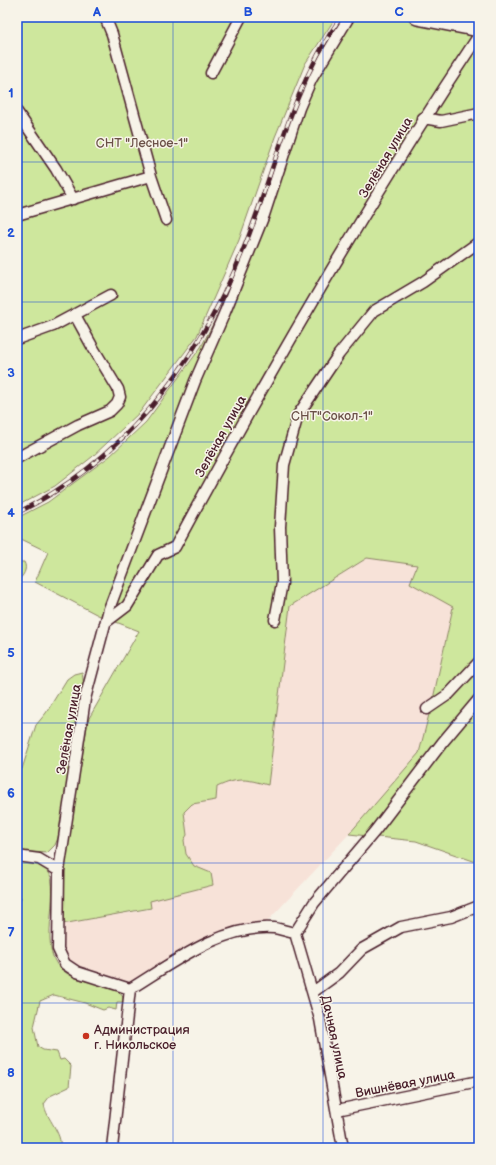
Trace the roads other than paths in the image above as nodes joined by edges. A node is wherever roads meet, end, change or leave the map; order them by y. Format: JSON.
{"nodes":[{"id":1,"x":105,"y":17,"type":"edge"},
{"id":2,"x":241,"y":17,"type":"edge"},
{"id":3,"x":349,"y":17,"type":"edge"},
{"id":4,"x":417,"y":17,"type":"edge"},
{"id":5,"x":479,"y":29,"type":"edge"},
{"id":6,"x":479,"y":35,"type":"edge"},
{"id":7,"x":211,"y":72,"type":"dead end"},
{"id":8,"x":17,"y":112,"type":"edge"},
{"id":9,"x":479,"y":113,"type":"edge"},
{"id":10,"x":424,"y":118,"type":"junction"},
{"id":11,"x":151,"y":176,"type":"junction"},
{"id":12,"x":73,"y":199,"type":"junction"},
{"id":13,"x":17,"y":215,"type":"edge"},
{"id":14,"x":166,"y":220,"type":"dead end"},
{"id":15,"x":479,"y":242,"type":"edge"},
{"id":16,"x":111,"y":295,"type":"dead end"},
{"id":17,"x":75,"y":315,"type":"junction"},
{"id":18,"x":17,"y":339,"type":"edge"},
{"id":19,"x":17,"y":458,"type":"edge"},
{"id":20,"x":275,"y":620,"type":"dead end"},
{"id":21,"x":106,"y":622,"type":"junction"},
{"id":22,"x":479,"y":662,"type":"edge"},
{"id":23,"x":479,"y":699,"type":"edge"},
{"id":24,"x":427,"y":709,"type":"dead end"},
{"id":25,"x":17,"y":856,"type":"edge"},
{"id":26,"x":59,"y":871,"type":"junction"},
{"id":27,"x":479,"y":906,"type":"edge"},
{"id":28,"x":294,"y":933,"type":"junction"},
{"id":29,"x":130,"y":989,"type":"junction"},
{"id":30,"x":313,"y":992,"type":"junction"},
{"id":31,"x":479,"y":1081,"type":"edge"},
{"id":32,"x":337,"y":1110,"type":"junction"},
{"id":33,"x":112,"y":1148,"type":"edge"},
{"id":34,"x":343,"y":1148,"type":"edge"}],
"edges":[{"from":1,"to":11,"type":"street"},
{"from":2,"to":7,"type":"street"},
{"from":3,"to":21,"type":"street"},
{"from":4,"to":5,"type":"street"},
{"from":6,"to":10,"type":"street","name":"Зелёная улица"},
{"from":8,"to":12,"type":"street"},
{"from":9,"to":10,"type":"street"},
{"from":10,"to":21,"type":"street","name":"Зелёная улица"},
{"from":11,"to":12,"type":"street"},
{"from":11,"to":14,"type":"street"},
{"from":12,"to":13,"type":"street"},
{"from":15,"to":20,"type":"street"},
{"from":16,"to":17,"type":"street"},
{"from":17,"to":18,"type":"street"},
{"from":17,"to":19,"type":"street"},
{"from":21,"to":26,"type":"street","name":"Зелёная улица"},
{"from":22,"to":24,"type":"street"},
{"from":23,"to":28,"type":"street"},
{"from":25,"to":26,"type":"street"},
{"from":26,"to":29,"type":"street","name":"Зелёная улица"},
{"from":27,"to":30,"type":"street"},
{"from":28,"to":29,"type":"street"},
{"from":28,"to":30,"type":"street","name":"Дачная улица"},
{"from":29,"to":33,"type":"street"},
{"from":30,"to":32,"type":"street","name":"Дачная улица"},
{"from":31,"to":32,"type":"street","name":"Вишнёвая улица"},
{"from":32,"to":34,"type":"street","name":"Дачная улица"}]}
